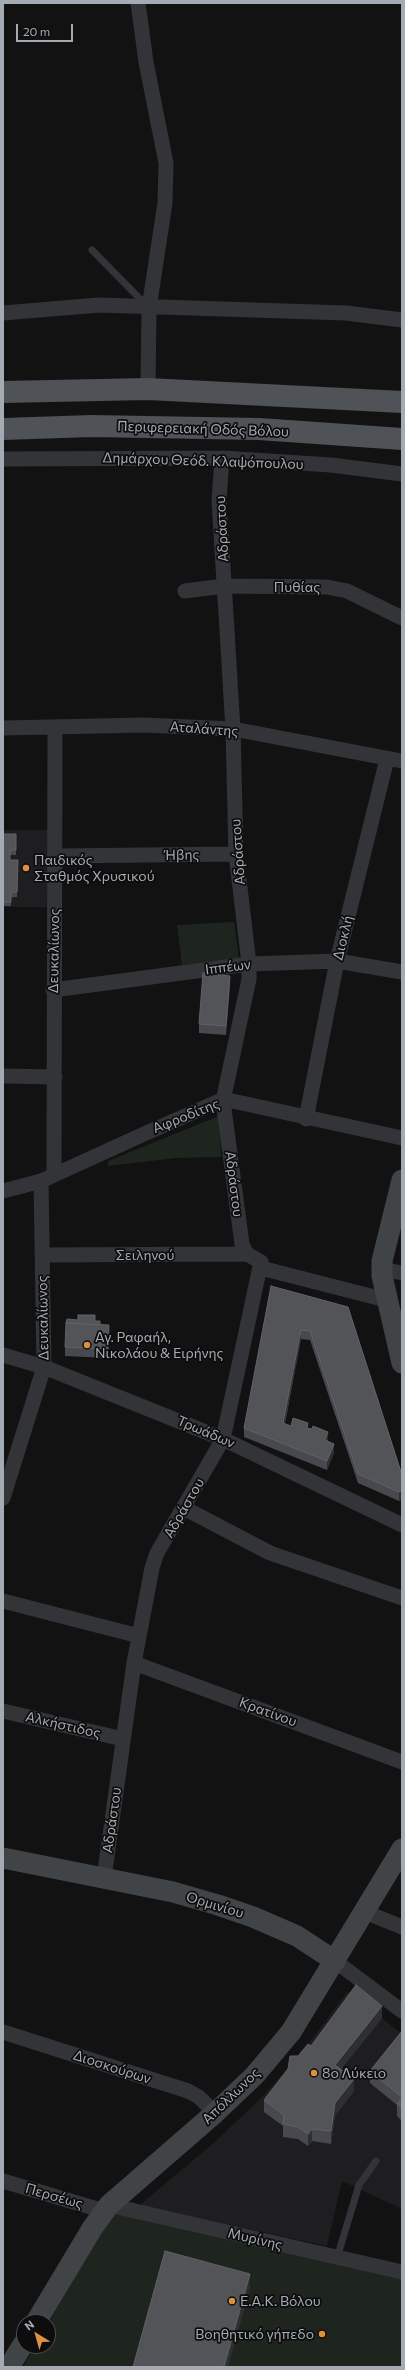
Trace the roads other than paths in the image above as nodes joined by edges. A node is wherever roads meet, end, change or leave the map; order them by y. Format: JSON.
{"nodes":[{"id":1,"x":138,"y":3,"type":"edge"},
{"id":2,"x":92,"y":250,"type":"dead end"},
{"id":3,"x":149,"y":308,"type":"junction"},
{"id":4,"x":3,"y":313,"type":"edge"},
{"id":5,"x":402,"y":320,"type":"edge"},
{"id":6,"x":148,"y":389,"type":"junction"},
{"id":7,"x":3,"y":392,"type":"edge"},
{"id":8,"x":402,"y":402,"type":"edge"},
{"id":9,"x":3,"y":429,"type":"edge"},
{"id":10,"x":402,"y":439,"type":"edge"},
{"id":11,"x":222,"y":458,"type":"junction"},
{"id":12,"x":3,"y":459,"type":"edge"},
{"id":13,"x":402,"y":474,"type":"edge"},
{"id":14,"x":224,"y":586,"type":"junction"},
{"id":15,"x":185,"y":591,"type":"dead end"},
{"id":16,"x":402,"y":618,"type":"edge"},
{"id":17,"x":3,"y":728,"type":"edge"},
{"id":18,"x":56,"y":728,"type":"junction"},
{"id":19,"x":233,"y":729,"type":"junction"},
{"id":20,"x":395,"y":760,"type":"edge"},
{"id":21,"x":236,"y":854,"type":"junction"},
{"id":22,"x":56,"y":856,"type":"junction"},
{"id":23,"x":337,"y":961,"type":"junction"},
{"id":24,"x":249,"y":964,"type":"junction"},
{"id":25,"x":402,"y":972,"type":"edge"},
{"id":26,"x":53,"y":990,"type":"junction"},
{"id":27,"x":3,"y":1076,"type":"edge"},
{"id":28,"x":55,"y":1077,"type":"junction"},
{"id":29,"x":223,"y":1101,"type":"junction"},
{"id":30,"x":306,"y":1118,"type":"junction"},
{"id":31,"x":402,"y":1138,"type":"edge"},
{"id":32,"x":47,"y":1178,"type":"junction"},
{"id":33,"x":402,"y":1180,"type":"edge"},
{"id":34,"x":3,"y":1191,"type":"edge"},
{"id":35,"x":247,"y":1254,"type":"junction"},
{"id":36,"x":42,"y":1255,"type":"junction"},
{"id":37,"x":261,"y":1268,"type":"junction"},
{"id":38,"x":382,"y":1269,"type":"junction"},
{"id":39,"x":402,"y":1273,"type":"edge"},
{"id":40,"x":386,"y":1300,"type":"junction"},
{"id":41,"x":3,"y":1355,"type":"edge"},
{"id":42,"x":402,"y":1364,"type":"edge"},
{"id":43,"x":44,"y":1367,"type":"junction"},
{"id":44,"x":223,"y":1439,"type":"junction"},
{"id":45,"x":3,"y":1498,"type":"edge"},
{"id":46,"x":184,"y":1508,"type":"junction"},
{"id":47,"x":402,"y":1525,"type":"edge"},
{"id":48,"x":402,"y":1598,"type":"edge"},
{"id":49,"x":3,"y":1601,"type":"edge"},
{"id":50,"x":139,"y":1636,"type":"junction"},
{"id":51,"x":134,"y":1663,"type":"junction"},
{"id":52,"x":3,"y":1711,"type":"edge"},
{"id":53,"x":123,"y":1739,"type":"junction"},
{"id":54,"x":402,"y":1762,"type":"edge"},
{"id":55,"x":402,"y":1849,"type":"edge"},
{"id":56,"x":3,"y":1858,"type":"edge"},
{"id":57,"x":104,"y":1878,"type":"junction"},
{"id":58,"x":365,"y":1912,"type":"junction"},
{"id":59,"x":402,"y":1927,"type":"edge"},
{"id":60,"x":335,"y":1961,"type":"junction"},
{"id":61,"x":402,"y":2011,"type":"edge"},
{"id":62,"x":3,"y":2032,"type":"edge"},
{"id":63,"x":216,"y":2113,"type":"junction"},
{"id":64,"x":376,"y":2161,"type":"dead end"},
{"id":65,"x":3,"y":2181,"type":"edge"},
{"id":66,"x":107,"y":2208,"type":"junction"},
{"id":67,"x":337,"y":2258,"type":"junction"},
{"id":68,"x":402,"y":2272,"type":"edge"},
{"id":69,"x":41,"y":2314,"type":"edge"},
{"id":70,"x":17,"y":2354,"type":"edge"},
{"id":71,"x":9,"y":2367,"type":"edge"}],
"edges":[{"from":1,"to":3,"type":"street"},
{"from":2,"to":3,"type":"lane"},
{"from":3,"to":4,"type":"street"},
{"from":3,"to":5,"type":"street"},
{"from":3,"to":6,"type":"street"},
{"from":6,"to":7,"type":"main road"},
{"from":6,"to":8,"type":"main road"},
{"from":9,"to":10,"type":"main road","name":"Περιφερειακή Οδός Βόλου"},
{"from":11,"to":12,"type":"street","name":"Δημάρχου Θεόδ. Κλαψόπουλου"},
{"from":11,"to":13,"type":"street","name":"Δημάρχου Θεόδ. Κλαψόπουλου"},
{"from":11,"to":14,"type":"street","name":"Αδράστου"},
{"from":14,"to":15,"type":"street","name":"Πυθίας"},
{"from":14,"to":16,"type":"street","name":"Πυθίας"},
{"from":14,"to":19,"type":"street","name":"Αδράστου"},
{"from":17,"to":18,"type":"street","name":"Αταλάντης"},
{"from":18,"to":19,"type":"street","name":"Αταλάντης"},
{"from":18,"to":22,"type":"street","name":"Δευκαλίωνος"},
{"from":19,"to":20,"type":"street","name":"Αταλάντης"},
{"from":19,"to":21,"type":"street","name":"Αδράστου"},
{"from":20,"to":23,"type":"street","name":"Διοκλή"},
{"from":21,"to":22,"type":"street","name":"Ήβης"},
{"from":21,"to":24,"type":"street","name":"Αδράστου"},
{"from":22,"to":26,"type":"street","name":"Δευκαλίωνος"},
{"from":23,"to":24,"type":"street","name":"Ιππέων"},
{"from":23,"to":25,"type":"street","name":"Ιππέων"},
{"from":23,"to":30,"type":"street","name":"Διοκλή"},
{"from":24,"to":26,"type":"street","name":"Ιππέων"},
{"from":24,"to":29,"type":"street","name":"Αδράστου"},
{"from":26,"to":28,"type":"street","name":"Δευκαλίωνος"},
{"from":27,"to":28,"type":"street"},
{"from":28,"to":32,"type":"street","name":"Δευκαλίωνος"},
{"from":29,"to":30,"type":"street","name":"Αφροδίτης"},
{"from":29,"to":32,"type":"street","name":"Αφροδίτης"},
{"from":29,"to":35,"type":"street","name":"Αδράστου"},
{"from":30,"to":31,"type":"street","name":"Αφροδίτης"},
{"from":32,"to":34,"type":"street","name":"Αφροδίτης"},
{"from":32,"to":36,"type":"street","name":"Δευκαλίωνος"},
{"from":33,"to":38,"type":"street"},
{"from":35,"to":36,"type":"street","name":"Σειληνού"},
{"from":35,"to":37,"type":"street"},
{"from":36,"to":43,"type":"street","name":"Δευκαλίωνος"},
{"from":37,"to":40,"type":"street"},
{"from":37,"to":44,"type":"street","name":"Αδράστου"},
{"from":38,"to":39,"type":"street"},
{"from":38,"to":40,"type":"street"},
{"from":40,"to":42,"type":"street"},
{"from":41,"to":43,"type":"street","name":"Τρωάδων"},
{"from":43,"to":44,"type":"street","name":"Τρωάδων"},
{"from":43,"to":45,"type":"street","name":"Δευκαλίωνος"},
{"from":44,"to":46,"type":"street","name":"Αδράστου"},
{"from":44,"to":47,"type":"street","name":"Τρωάδων"},
{"from":46,"to":48,"type":"street"},
{"from":46,"to":50,"type":"street","name":"Αδράστου"},
{"from":49,"to":50,"type":"street"},
{"from":50,"to":51,"type":"street","name":"Αδράστου"},
{"from":51,"to":53,"type":"street","name":"Αδράστου"},
{"from":51,"to":54,"type":"street","name":"Κρατίνου"},
{"from":52,"to":53,"type":"street","name":"Αλκήστιδος"},
{"from":53,"to":57,"type":"street","name":"Αδράστου"},
{"from":55,"to":58,"type":"street","name":"Απόλλωνος"},
{"from":56,"to":57,"type":"street","name":"Ορμινίου"},
{"from":57,"to":60,"type":"street","name":"Ορμινίου"},
{"from":58,"to":59,"type":"street"},
{"from":58,"to":60,"type":"street","name":"Απόλλωνος"},
{"from":60,"to":61,"type":"street","name":"Ορμινίου"},
{"from":60,"to":63,"type":"street","name":"Απόλλωνος"},
{"from":62,"to":63,"type":"street","name":"Διοσκούρων"},
{"from":63,"to":66,"type":"street","name":"Απόλλωνος"},
{"from":64,"to":67,"type":"lane"},
{"from":65,"to":66,"type":"street","name":"Περσέως"},
{"from":66,"to":67,"type":"street","name":"Μυρίνης"},
{"from":66,"to":69,"type":"street","name":"Απόλλωνος"},
{"from":67,"to":68,"type":"street","name":"Μυρίνης"},
{"from":70,"to":71,"type":"street"}]}
